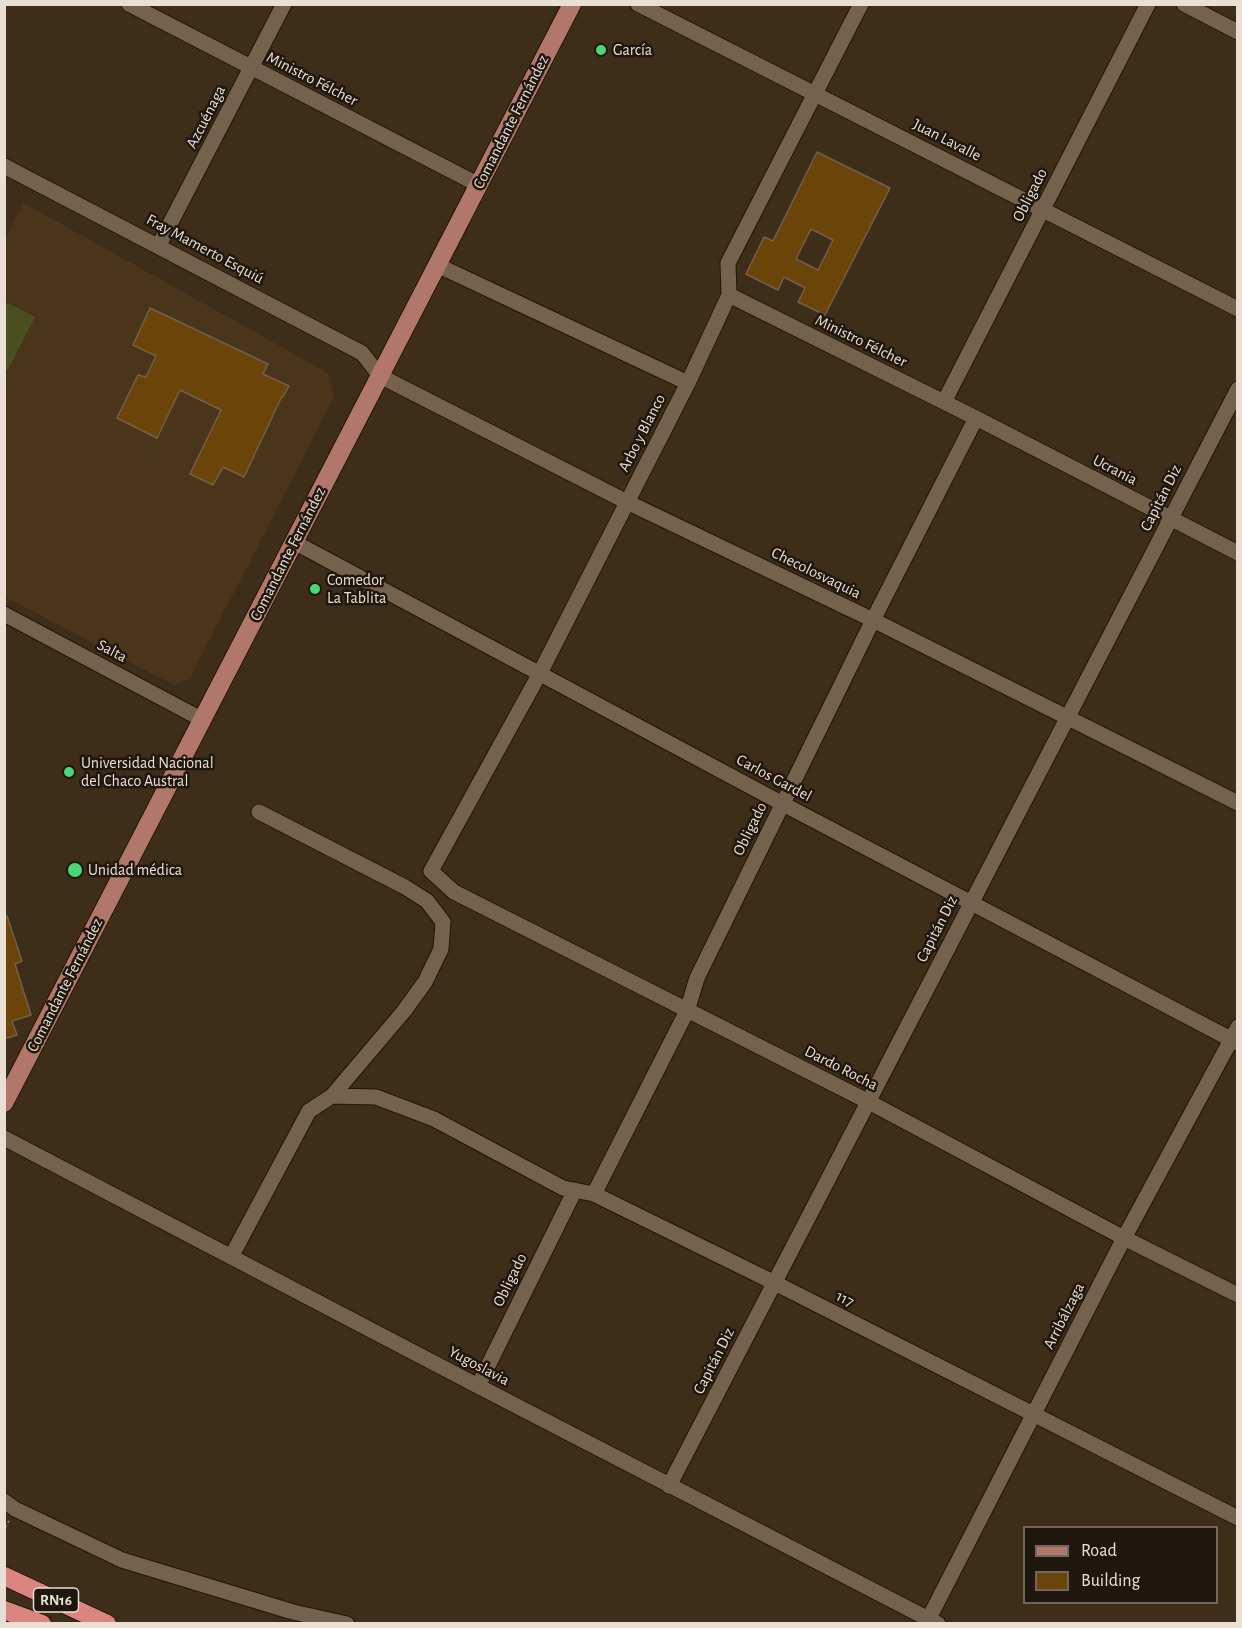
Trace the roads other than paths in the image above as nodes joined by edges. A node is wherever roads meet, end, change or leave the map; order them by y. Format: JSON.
{"nodes":[{"id":1,"x":129,"y":4,"type":"edge"},
{"id":2,"x":284,"y":4,"type":"edge"},
{"id":3,"x":572,"y":4,"type":"edge"},
{"id":4,"x":638,"y":4,"type":"edge"},
{"id":5,"x":861,"y":4,"type":"edge"},
{"id":6,"x":1148,"y":4,"type":"edge"},
{"id":7,"x":1184,"y":4,"type":"edge"},
{"id":8,"x":1238,"y":32,"type":"edge"},
{"id":9,"x":251,"y":67,"type":"junction"},
{"id":10,"x":815,"y":93,"type":"junction"},
{"id":11,"x":4,"y":166,"type":"edge"},
{"id":12,"x":479,"y":185,"type":"junction"},
{"id":13,"x":1043,"y":210,"type":"junction"},
{"id":14,"x":159,"y":245,"type":"junction"},
{"id":15,"x":437,"y":265,"type":"junction"},
{"id":16,"x":729,"y":295,"type":"junction"},
{"id":17,"x":1238,"y":309,"type":"edge"},
{"id":18,"x":380,"y":376,"type":"junction"},
{"id":19,"x":688,"y":382,"type":"junction"},
{"id":20,"x":1238,"y":389,"type":"edge"},
{"id":21,"x":944,"y":402,"type":"junction"},
{"id":22,"x":976,"y":418,"type":"junction"},
{"id":23,"x":627,"y":502,"type":"junction"},
{"id":24,"x":1170,"y":519,"type":"junction"},
{"id":25,"x":294,"y":543,"type":"junction"},
{"id":26,"x":1238,"y":553,"type":"edge"},
{"id":27,"x":4,"y":614,"type":"edge"},
{"id":28,"x":873,"y":620,"type":"junction"},
{"id":29,"x":540,"y":673,"type":"junction"},
{"id":30,"x":1068,"y":717,"type":"junction"},
{"id":31,"x":202,"y":720,"type":"junction"},
{"id":32,"x":1238,"y":802,"type":"edge"},
{"id":33,"x":783,"y":804,"type":"junction"},
{"id":34,"x":259,"y":812,"type":"dead end"},
{"id":35,"x":431,"y":871,"type":"joint"},
{"id":36,"x":972,"y":903,"type":"junction"},
{"id":37,"x":687,"y":1011,"type":"junction"},
{"id":38,"x":1235,"y":1037,"type":"edge"},
{"id":39,"x":332,"y":1096,"type":"junction"},
{"id":40,"x":868,"y":1102,"type":"junction"},
{"id":41,"x":4,"y":1103,"type":"edge"},
{"id":42,"x":4,"y":1138,"type":"edge"},
{"id":43,"x":575,"y":1190,"type":"junction"},
{"id":44,"x":594,"y":1194,"type":"junction"},
{"id":45,"x":1124,"y":1238,"type":"junction"},
{"id":46,"x":231,"y":1257,"type":"junction"},
{"id":47,"x":775,"y":1283,"type":"junction"},
{"id":48,"x":1238,"y":1295,"type":"edge"},
{"id":49,"x":478,"y":1386,"type":"junction"},
{"id":50,"x":1034,"y":1414,"type":"junction"},
{"id":51,"x":669,"y":1486,"type":"junction"},
{"id":52,"x":4,"y":1501,"type":"edge"},
{"id":53,"x":1236,"y":1513,"type":"edge"},
{"id":54,"x":4,"y":1576,"type":"edge"},
{"id":55,"x":4,"y":1610,"type":"edge"},
{"id":56,"x":931,"y":1622,"type":"edge"},
{"id":57,"x":42,"y":1623,"type":"edge"},
{"id":58,"x":107,"y":1623,"type":"edge"},
{"id":59,"x":347,"y":1623,"type":"edge"}],
"edges":[{"from":1,"to":9,"type":"street","name":"Ministro Félcher"},
{"from":2,"to":9,"type":"street","name":"Azcuénaga"},
{"from":3,"to":12,"type":"main road","name":"Comandante Fernández"},
{"from":4,"to":10,"type":"street","name":"Juan Lavalle"},
{"from":5,"to":10,"type":"street","name":"Arbo y Blanco"},
{"from":6,"to":13,"type":"street","name":"Obligado"},
{"from":7,"to":8,"type":"street"},
{"from":9,"to":12,"type":"street","name":"Ministro Félcher"},
{"from":9,"to":14,"type":"street","name":"Azcuénaga"},
{"from":10,"to":13,"type":"street","name":"Juan Lavalle"},
{"from":10,"to":16,"type":"street","name":"Arbo y Blanco"},
{"from":11,"to":14,"type":"street","name":"Fray Mamerto Esquiú"},
{"from":12,"to":15,"type":"main road","name":"Comandante Fernández"},
{"from":13,"to":17,"type":"street","name":"Juan Lavalle"},
{"from":13,"to":21,"type":"street","name":"Obligado"},
{"from":14,"to":18,"type":"street","name":"Fray Mamerto Esquiú"},
{"from":15,"to":18,"type":"main road","name":"Comandante Fernández"},
{"from":15,"to":19,"type":"street"},
{"from":16,"to":19,"type":"street","name":"Arbo y Blanco"},
{"from":16,"to":21,"type":"street","name":"Ministro Félcher"},
{"from":18,"to":23,"type":"street","name":"Checolosvaquia"},
{"from":18,"to":25,"type":"main road","name":"Comandante Fernández"},
{"from":19,"to":23,"type":"street","name":"Arbo y Blanco"},
{"from":20,"to":24,"type":"street","name":"Capitán Diz"},
{"from":21,"to":22,"type":"street","name":"Ministro Félcher"},
{"from":22,"to":24,"type":"street","name":"Ucrania"},
{"from":22,"to":28,"type":"street","name":"Obligado"},
{"from":23,"to":28,"type":"street","name":"Checolosvaquia"},
{"from":23,"to":29,"type":"street","name":"Arbo y Blanco"},
{"from":24,"to":26,"type":"street","name":"Ucrania"},
{"from":24,"to":30,"type":"street","name":"Capitán Diz"},
{"from":25,"to":29,"type":"street","name":"Carlos Gardel"},
{"from":25,"to":31,"type":"main road","name":"Comandante Fernández"},
{"from":27,"to":31,"type":"street","name":"Salta"},
{"from":28,"to":30,"type":"street","name":"Checolosvaquia"},
{"from":28,"to":33,"type":"street","name":"Obligado"},
{"from":29,"to":33,"type":"street","name":"Carlos Gardel"},
{"from":29,"to":35,"type":"street","name":"Arbo y Blanco"},
{"from":30,"to":32,"type":"street","name":"Checolosvaquia"},
{"from":30,"to":36,"type":"street","name":"Capitán Diz"},
{"from":31,"to":41,"type":"main road","name":"Comandante Fernández"},
{"from":33,"to":36,"type":"street","name":"Carlos Gardel"},
{"from":33,"to":37,"type":"street","name":"Obligado"},
{"from":34,"to":39,"type":"street"},
{"from":35,"to":37,"type":"street","name":"Dardo Rocha"},
{"from":36,"to":38,"type":"street","name":"Carlos Gardel"},
{"from":36,"to":40,"type":"street","name":"Capitán Diz"},
{"from":37,"to":40,"type":"street","name":"Dardo Rocha"},
{"from":37,"to":44,"type":"street","name":"Obligado"},
{"from":38,"to":45,"type":"street","name":"Arribálzaga"},
{"from":39,"to":43,"type":"street","name":"117"},
{"from":39,"to":46,"type":"street"},
{"from":40,"to":45,"type":"street","name":"Dardo Rocha"},
{"from":40,"to":47,"type":"street","name":"Capitán Diz"},
{"from":42,"to":46,"type":"street","name":"Yugoslavia"},
{"from":43,"to":44,"type":"street","name":"117"},
{"from":43,"to":49,"type":"street","name":"Obligado"},
{"from":44,"to":47,"type":"street","name":"117"},
{"from":45,"to":48,"type":"street","name":"Dardo Rocha"},
{"from":45,"to":50,"type":"street","name":"Arribálzaga"},
{"from":46,"to":49,"type":"street","name":"Yugoslavia"},
{"from":47,"to":50,"type":"street","name":"117"},
{"from":47,"to":51,"type":"street","name":"Capitán Diz"},
{"from":49,"to":51,"type":"street","name":"Yugoslavia"},
{"from":50,"to":53,"type":"street","name":"117"},
{"from":50,"to":56,"type":"street","name":"Arribálzaga"},
{"from":51,"to":56,"type":"street","name":"Yugoslavia"},
{"from":52,"to":59,"type":"street"},
{"from":54,"to":58,"type":"highway","number":"RN16"},
{"from":55,"to":57,"type":"highway","number":"RN16"}]}
